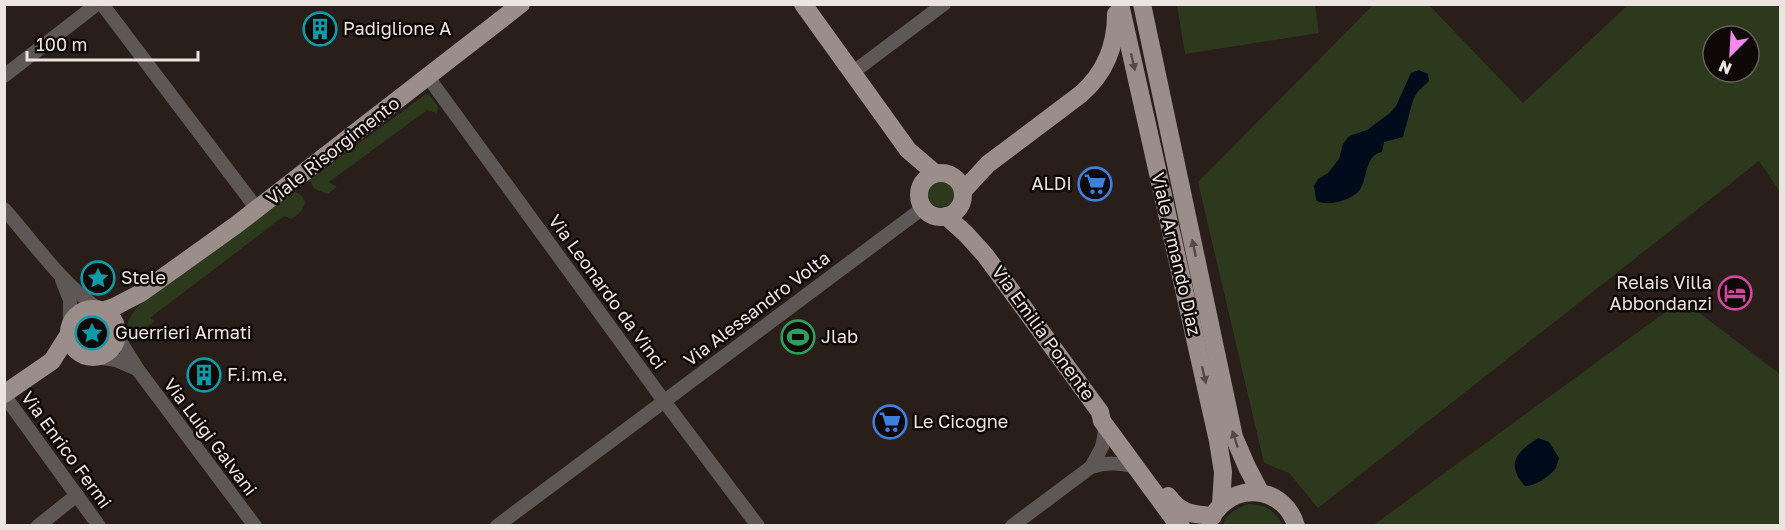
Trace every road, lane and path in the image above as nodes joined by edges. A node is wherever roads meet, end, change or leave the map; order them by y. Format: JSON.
{"nodes":[{"id":1,"x":97,"y":4,"type":"edge"},
{"id":2,"x":102,"y":4,"type":"edge"},
{"id":3,"x":521,"y":4,"type":"edge"},
{"id":4,"x":803,"y":4,"type":"edge"},
{"id":5,"x":944,"y":4,"type":"edge"},
{"id":6,"x":1118,"y":4,"type":"edge"},
{"id":7,"x":1142,"y":4,"type":"edge"},
{"id":8,"x":852,"y":73,"type":"junction"},
{"id":9,"x":4,"y":76,"type":"edge"},
{"id":10,"x":428,"y":78,"type":"junction"},
{"id":11,"x":929,"y":178,"type":"junction"},
{"id":12,"x":960,"y":191,"type":"junction"},
{"id":13,"x":923,"y":208,"type":"junction"},
{"id":14,"x":4,"y":209,"type":"edge"},
{"id":15,"x":257,"y":209,"type":"junction"},
{"id":16,"x":946,"y":216,"type":"junction"},
{"id":17,"x":985,"y":255,"type":"junction"},
{"id":18,"x":57,"y":270,"type":"junction"},
{"id":19,"x":141,"y":293,"type":"junction"},
{"id":20,"x":101,"y":310,"type":"junction"},
{"id":21,"x":70,"y":329,"type":"junction"},
{"id":22,"x":117,"y":333,"type":"junction"},
{"id":23,"x":90,"y":356,"type":"junction"},
{"id":24,"x":52,"y":361,"type":"junction"},
{"id":25,"x":138,"y":370,"type":"junction"},
{"id":26,"x":4,"y":395,"type":"edge"},
{"id":27,"x":664,"y":401,"type":"junction"},
{"id":28,"x":1103,"y":419,"type":"junction"},
{"id":29,"x":1091,"y":467,"type":"junction"},
{"id":30,"x":1136,"y":467,"type":"junction"},
{"id":31,"x":1260,"y":492,"type":"junction"},
{"id":32,"x":77,"y":495,"type":"junction"},
{"id":33,"x":1215,"y":515,"type":"edge"},
{"id":34,"x":38,"y":525,"type":"edge"},
{"id":35,"x":99,"y":525,"type":"edge"},
{"id":36,"x":255,"y":525,"type":"edge"},
{"id":37,"x":497,"y":525,"type":"edge"},
{"id":38,"x":758,"y":525,"type":"edge"},
{"id":39,"x":1012,"y":525,"type":"edge"},
{"id":40,"x":1181,"y":525,"type":"edge"},
{"id":41,"x":1296,"y":525,"type":"edge"}],
"edges":[{"from":1,"to":9,"type":"street"},
{"from":2,"to":15,"type":"street"},
{"from":3,"to":10,"type":"main road","name":"Viale Risorgimento"},
{"from":4,"to":8,"type":"main road"},
{"from":5,"to":8,"type":"street"},
{"from":6,"to":12,"type":"main road"},
{"from":6,"to":33,"type":"main road","name":"Viale Armando Diaz","one_way":true},
{"from":31,"to":7,"type":"main road","name":"Viale Armando Diaz","one_way":true},
{"from":8,"to":11,"type":"main road"},
{"from":10,"to":15,"type":"main road","name":"Viale Risorgimento"},
{"from":10,"to":27,"type":"street","name":"Via Leonardo da Vinci"},
{"from":11,"to":12,"type":"main road"},
{"from":11,"to":13,"type":"main road"},
{"from":12,"to":16,"type":"main road"},
{"from":12,"to":17,"type":"main road","name":"Via Emilia Ponente"},
{"from":13,"to":16,"type":"main road","name":"Via Emilia Ponente"},
{"from":13,"to":27,"type":"street","name":"Via Alessandro Volta"},
{"from":14,"to":18,"type":"street"},
{"from":15,"to":19,"type":"main road","name":"Viale Risorgimento"},
{"from":16,"to":17,"type":"main road","name":"Via Emilia Ponente"},
{"from":17,"to":28,"type":"main road","name":"Via Emilia Ponente"},
{"from":18,"to":20,"type":"street"},
{"from":18,"to":21,"type":"street"},
{"from":19,"to":20,"type":"main road","name":"Viale Risorgimento"},
{"from":19,"to":22,"type":"main road","name":"Viale Risorgimento"},
{"from":20,"to":21,"type":"main road"},
{"from":20,"to":22,"type":"main road"},
{"from":21,"to":23,"type":"main road"},
{"from":21,"to":24,"type":"main road"},
{"from":22,"to":23,"type":"main road"},
{"from":22,"to":25,"type":"street","name":"Via Luigi Galvani"},
{"from":23,"to":24,"type":"main road"},
{"from":23,"to":25,"type":"street"},
{"from":24,"to":26,"type":"main road"},
{"from":25,"to":36,"type":"street","name":"Via Luigi Galvani"},
{"from":26,"to":32,"type":"street","name":"Via Enrico Fermi"},
{"from":27,"to":37,"type":"street","name":"Via Alessandro Volta"},
{"from":27,"to":38,"type":"street","name":"Via Leonardo da Vinci"},
{"from":28,"to":29,"type":"street"},
{"from":28,"to":30,"type":"main road","name":"Via Emilia Ponente"},
{"from":28,"to":33,"type":"main road","name":"Via Emilia Ponente"},
{"from":29,"to":30,"type":"street"},
{"from":29,"to":39,"type":"street"},
{"from":30,"to":40,"type":"main road","name":"Via Emilia Ponente"},
{"from":31,"to":33,"type":"main road"},
{"from":31,"to":41,"type":"main road"},
{"from":32,"to":34,"type":"street"},
{"from":32,"to":35,"type":"street","name":"Via Enrico Fermi"}]}
